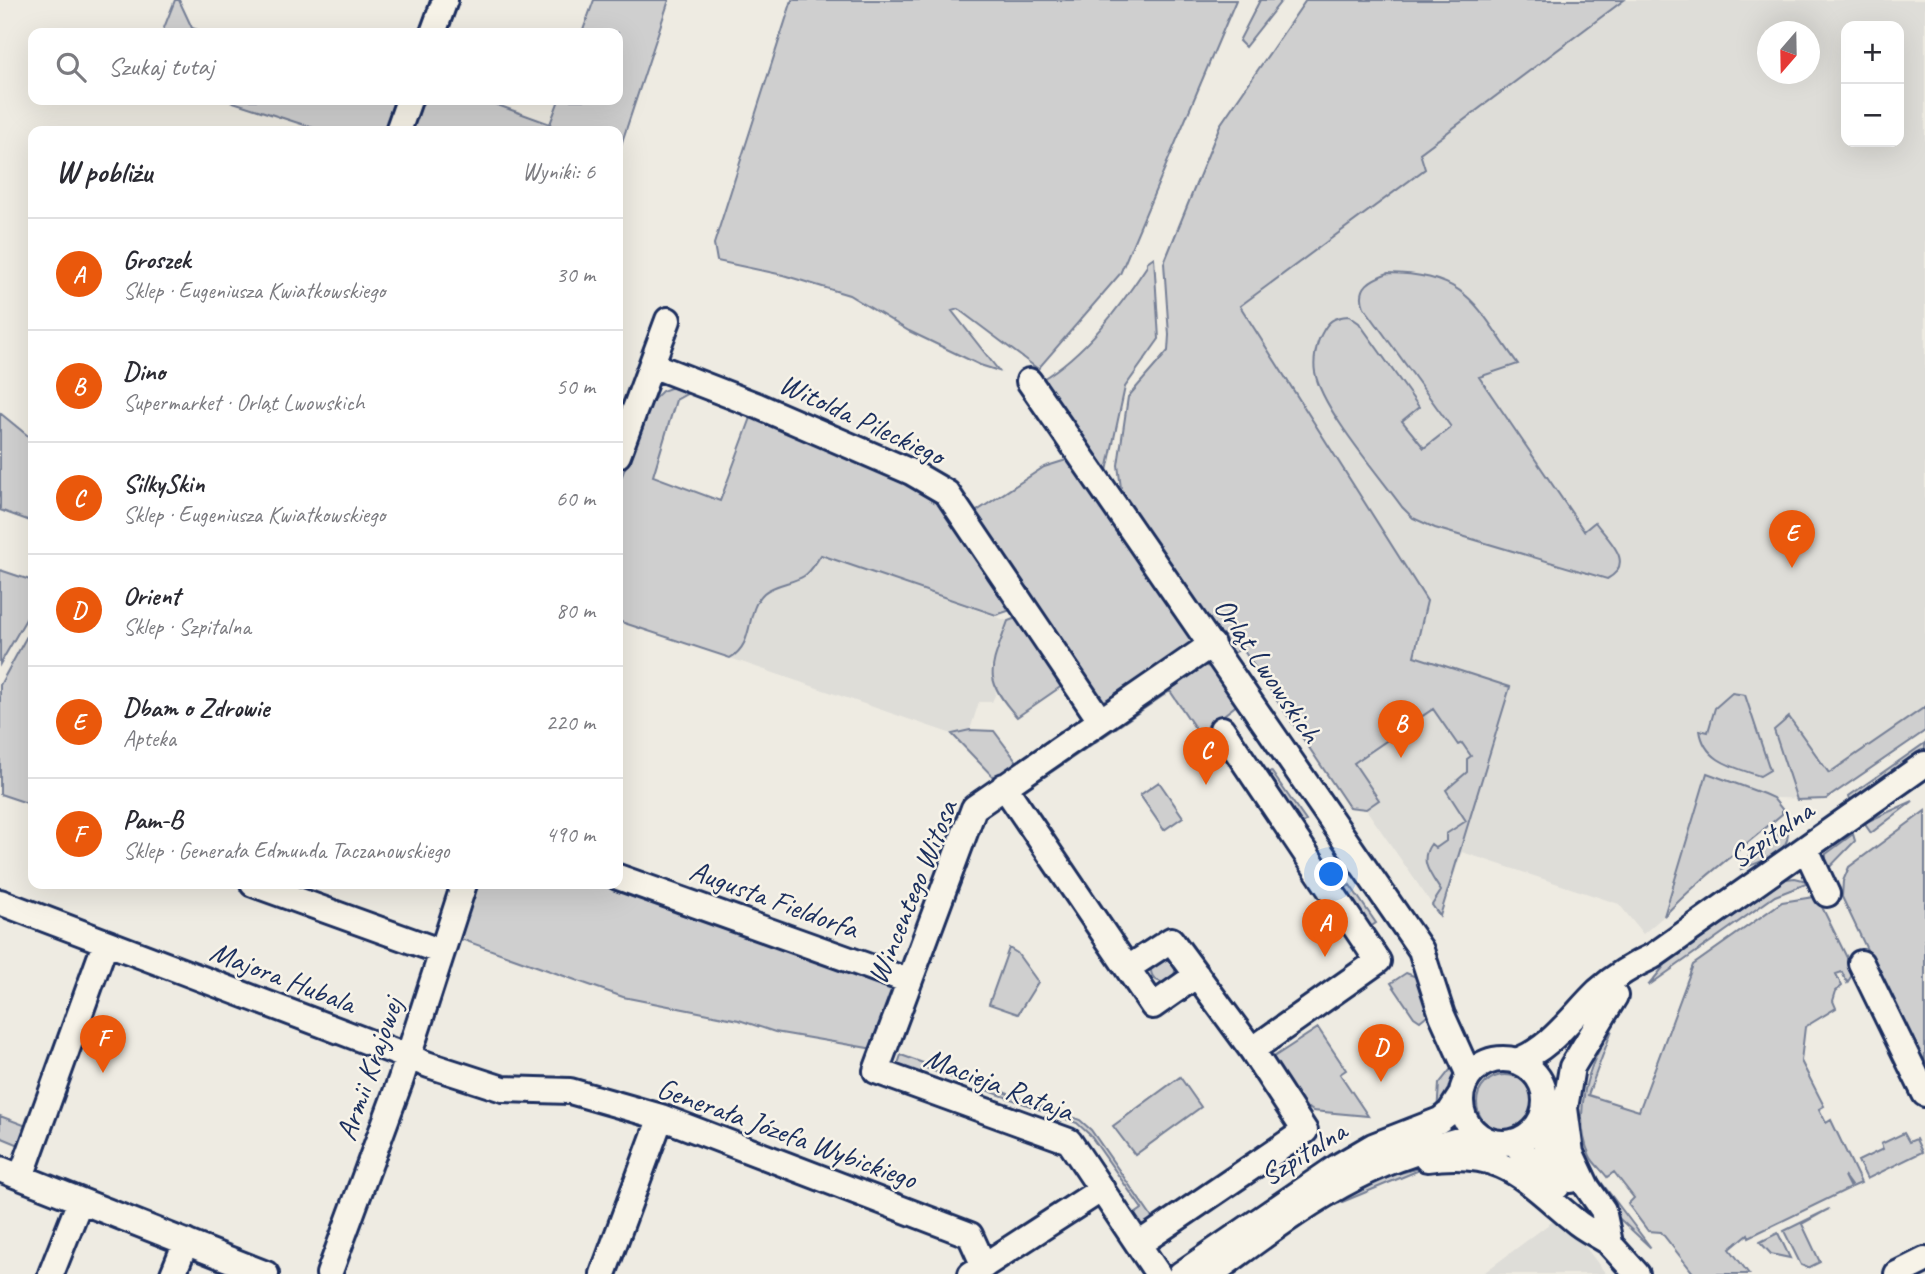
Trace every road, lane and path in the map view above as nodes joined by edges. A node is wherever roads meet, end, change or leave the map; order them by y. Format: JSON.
{"nodes":[{"id":1,"x":445,"y":0,"type":"edge"},
{"id":2,"x":435,"y":28,"type":"edge"},
{"id":3,"x":407,"y":105,"type":"edge"},
{"id":4,"x":400,"y":126,"type":"edge"},
{"id":5,"x":668,"y":320,"type":"dead end"},
{"id":6,"x":652,"y":365,"type":"junction"},
{"id":7,"x":1029,"y":381,"type":"dead end"},
{"id":8,"x":623,"y":442,"type":"edge"},
{"id":9,"x":1212,"y":644,"type":"junction"},
{"id":10,"x":1100,"y":720,"type":"junction"},
{"id":11,"x":1222,"y":730,"type":"dead end"},
{"id":12,"x":1925,"y":764,"type":"edge"},
{"id":13,"x":1004,"y":786,"type":"junction"},
{"id":14,"x":1806,"y":849,"type":"junction"},
{"id":15,"x":623,"y":879,"type":"edge"},
{"id":16,"x":267,"y":889,"type":"edge"},
{"id":17,"x":462,"y":889,"type":"edge"},
{"id":18,"x":1827,"y":894,"type":"dead end"},
{"id":19,"x":0,"y":902,"type":"edge"},
{"id":20,"x":105,"y":944,"type":"junction"},
{"id":21,"x":442,"y":952,"type":"junction"},
{"id":22,"x":1653,"y":956,"type":"junction"},
{"id":23,"x":1861,"y":963,"type":"dead end"},
{"id":24,"x":1128,"y":968,"type":"junction"},
{"id":25,"x":1197,"y":975,"type":"junction"},
{"id":26,"x":909,"y":981,"type":"junction"},
{"id":27,"x":1615,"y":996,"type":"junction"},
{"id":28,"x":1439,"y":1003,"type":"junction"},
{"id":29,"x":1252,"y":1050,"type":"junction"},
{"id":30,"x":408,"y":1058,"type":"junction"},
{"id":31,"x":1505,"y":1060,"type":"junction"},
{"id":32,"x":876,"y":1071,"type":"joint"},
{"id":33,"x":1465,"y":1085,"type":"junction"},
{"id":34,"x":548,"y":1090,"type":"joint"},
{"id":35,"x":1925,"y":1094,"type":"edge"},
{"id":36,"x":1544,"y":1109,"type":"junction"},
{"id":37,"x":660,"y":1117,"type":"junction"},
{"id":38,"x":1477,"y":1135,"type":"junction"},
{"id":39,"x":1513,"y":1143,"type":"junction"},
{"id":40,"x":1385,"y":1164,"type":"junction"},
{"id":41,"x":11,"y":1173,"type":"edge"},
{"id":42,"x":1102,"y":1189,"type":"junction"},
{"id":43,"x":80,"y":1201,"type":"junction"},
{"id":44,"x":186,"y":1242,"type":"junction"},
{"id":45,"x":1610,"y":1243,"type":"junction"},
{"id":46,"x":1139,"y":1244,"type":"junction"},
{"id":47,"x":1925,"y":1260,"type":"edge"},
{"id":48,"x":977,"y":1270,"type":"edge"},
{"id":49,"x":51,"y":1274,"type":"edge"},
{"id":50,"x":173,"y":1274,"type":"edge"},
{"id":51,"x":266,"y":1274,"type":"edge"},
{"id":52,"x":329,"y":1274,"type":"edge"},
{"id":53,"x":603,"y":1274,"type":"edge"},
{"id":54,"x":1158,"y":1274,"type":"edge"},
{"id":55,"x":1181,"y":1274,"type":"edge"},
{"id":56,"x":1211,"y":1274,"type":"edge"},
{"id":57,"x":1637,"y":1274,"type":"edge"},
{"id":58,"x":1897,"y":1274,"type":"edge"}],
"edges":[{"from":1,"to":2,"type":"street"},
{"from":3,"to":4,"type":"street"},
{"from":5,"to":6,"type":"street"},
{"from":6,"to":8,"type":"street"},
{"from":6,"to":10,"type":"street","name":"Witolda Pileckiego"},
{"from":7,"to":9,"type":"street","name":"Orląt Lwowskich"},
{"from":9,"to":10,"type":"street","name":"Wincentego Witosa"},
{"from":9,"to":28,"type":"street","name":"Orląt Lwowskich"},
{"from":10,"to":13,"type":"street","name":"Wincentego Witosa"},
{"from":11,"to":29,"type":"street"},
{"from":12,"to":14,"type":"street","name":"Szpitalna"},
{"from":13,"to":24,"type":"street"},
{"from":13,"to":26,"type":"street","name":"Wincentego Witosa"},
{"from":14,"to":18,"type":"street"},
{"from":14,"to":22,"type":"street","name":"Szpitalna"},
{"from":15,"to":26,"type":"street","name":"Augusta Fieldorfa"},
{"from":16,"to":21,"type":"street"},
{"from":17,"to":21,"type":"street","name":"Armii Krajowej"},
{"from":19,"to":20,"type":"street","name":"Majora Hubala"},
{"from":20,"to":30,"type":"street","name":"Majora Hubala"},
{"from":20,"to":41,"type":"street"},
{"from":21,"to":30,"type":"street","name":"Armii Krajowej"},
{"from":22,"to":27,"type":"street","name":"Szpitalna"},
{"from":22,"to":31,"type":"street","name":"Szpitalna"},
{"from":23,"to":35,"type":"street"},
{"from":24,"to":25,"type":"street"},
{"from":24,"to":25,"type":"street"},
{"from":25,"to":29,"type":"street"},
{"from":26,"to":32,"type":"street","name":"Wincentego Witosa"},
{"from":27,"to":36,"type":"street","name":"Szpitalna"},
{"from":27,"to":45,"type":"street"},
{"from":28,"to":31,"type":"street","name":"Orląt Lwowskich"},
{"from":28,"to":33,"type":"street","name":"Orląt Lwowskich"},
{"from":29,"to":46,"type":"street"},
{"from":30,"to":34,"type":"street","name":"Majora Hubala"},
{"from":30,"to":52,"type":"street","name":"Armii Krajowej"},
{"from":31,"to":33,"type":"street"},
{"from":31,"to":36,"type":"street"},
{"from":32,"to":42,"type":"street","name":"Macieja Rataja"},
{"from":33,"to":38,"type":"street"},
{"from":33,"to":55,"type":"street","name":"Szpitalna"},
{"from":34,"to":37,"type":"street","name":"Generała Józefa Wybickiego"},
{"from":36,"to":39,"type":"street"},
{"from":36,"to":45,"type":"street"},
{"from":37,"to":48,"type":"street","name":"Generała Józefa Wybickiego"},
{"from":37,"to":53,"type":"street"},
{"from":38,"to":39,"type":"street"},
{"from":38,"to":40,"type":"street","name":"Szpitalna"},
{"from":39,"to":45,"type":"street"},
{"from":40,"to":45,"type":"street"},
{"from":40,"to":56,"type":"street","name":"Szpitalna"},
{"from":41,"to":43,"type":"street"},
{"from":42,"to":46,"type":"street","name":"Macieja Rataja"},
{"from":42,"to":48,"type":"street"},
{"from":43,"to":44,"type":"street"},
{"from":43,"to":49,"type":"street"},
{"from":44,"to":50,"type":"street"},
{"from":44,"to":51,"type":"street"},
{"from":45,"to":57,"type":"street"},
{"from":46,"to":54,"type":"street","name":"Macieja Rataja"},
{"from":47,"to":58,"type":"street"}]}
